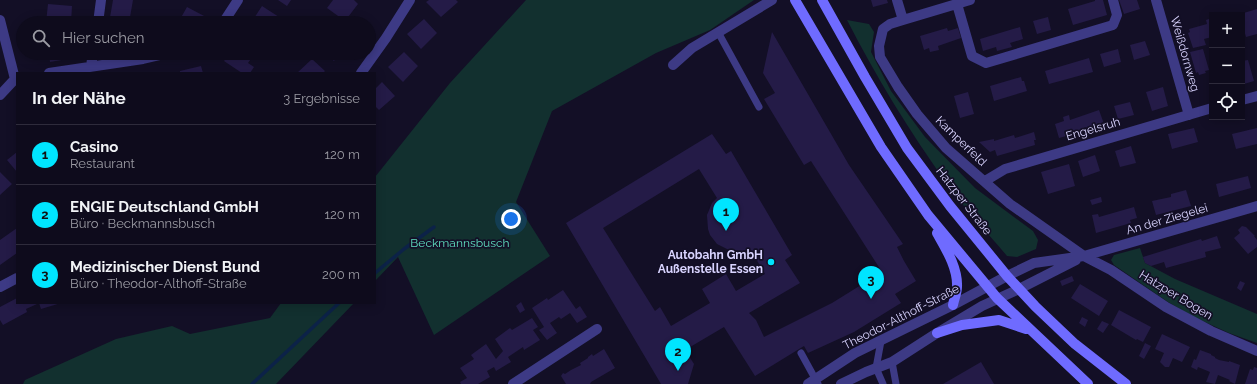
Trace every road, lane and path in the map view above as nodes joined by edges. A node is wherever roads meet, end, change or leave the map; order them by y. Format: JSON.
{"nodes":[{"id":1,"x":101,"y":0,"type":"edge"},
{"id":2,"x":238,"y":0,"type":"edge"},
{"id":3,"x":410,"y":0,"type":"edge"},
{"id":4,"x":772,"y":0,"type":"edge"},
{"id":5,"x":795,"y":0,"type":"edge"},
{"id":6,"x":822,"y":0,"type":"edge"},
{"id":7,"x":897,"y":0,"type":"edge"},
{"id":8,"x":970,"y":0,"type":"edge"},
{"id":9,"x":1113,"y":0,"type":"edge"},
{"id":10,"x":1158,"y":0,"type":"edge"},
{"id":11,"x":957,"y":4,"type":"junction"},
{"id":12,"x":99,"y":16,"type":"edge"},
{"id":13,"x":228,"y":16,"type":"edge"},
{"id":14,"x":0,"y":20,"type":"edge"},
{"id":15,"x":903,"y":20,"type":"junction"},
{"id":16,"x":718,"y":32,"type":"junction"},
{"id":17,"x":376,"y":52,"type":"edge"},
{"id":18,"x":92,"y":60,"type":"edge"},
{"id":19,"x":136,"y":60,"type":"edge"},
{"id":20,"x":370,"y":60,"type":"edge"},
{"id":21,"x":673,"y":65,"type":"dead end"},
{"id":22,"x":91,"y":66,"type":"junction"},
{"id":23,"x":55,"y":72,"type":"edge"},
{"id":24,"x":362,"y":72,"type":"edge"},
{"id":25,"x":16,"y":79,"type":"edge"},
{"id":26,"x":0,"y":95,"type":"edge"},
{"id":27,"x":1257,"y":96,"type":"edge"},
{"id":28,"x":1245,"y":99,"type":"edge"},
{"id":29,"x":759,"y":107,"type":"dead end"},
{"id":30,"x":1209,"y":109,"type":"edge"},
{"id":31,"x":1189,"y":115,"type":"junction"},
{"id":32,"x":985,"y":181,"type":"junction"},
{"id":33,"x":1257,"y":206,"type":"edge"},
{"id":34,"x":928,"y":215,"type":"junction"},
{"id":35,"x":1084,"y":256,"type":"junction"},
{"id":36,"x":1007,"y":276,"type":"junction"},
{"id":37,"x":16,"y":279,"type":"edge"},
{"id":38,"x":987,"y":286,"type":"junction"},
{"id":39,"x":0,"y":287,"type":"edge"},
{"id":40,"x":1019,"y":289,"type":"junction"},
{"id":41,"x":997,"y":298,"type":"junction"},
{"id":42,"x":953,"y":306,"type":"junction"},
{"id":43,"x":596,"y":329,"type":"dead end"},
{"id":44,"x":1033,"y":332,"type":"junction"},
{"id":45,"x":937,"y":333,"type":"junction"},
{"id":46,"x":881,"y":341,"type":"junction"},
{"id":47,"x":1257,"y":351,"type":"edge"},
{"id":48,"x":801,"y":353,"type":"dead end"},
{"id":49,"x":892,"y":362,"type":"junction"},
{"id":50,"x":876,"y":368,"type":"junction"},
{"id":51,"x":814,"y":382,"type":"edge"},
{"id":52,"x":513,"y":384,"type":"edge"},
{"id":53,"x":841,"y":384,"type":"edge"},
{"id":54,"x":883,"y":384,"type":"edge"},
{"id":55,"x":896,"y":384,"type":"edge"},
{"id":56,"x":1088,"y":384,"type":"edge"},
{"id":57,"x":1126,"y":384,"type":"edge"}],
"edges":[{"from":1,"to":12,"type":"street"},
{"from":2,"to":13,"type":"street"},
{"from":3,"to":17,"type":"street"},
{"from":4,"to":16,"type":"street"},
{"from":5,"to":34,"type":"main road"},
{"from":6,"to":36,"type":"main road","name":"Hatzper Straße"},
{"from":7,"to":15,"type":"street"},
{"from":8,"to":11,"type":"street","name":"Kamperfeld"},
{"from":9,"to":11,"type":"street"},
{"from":10,"to":31,"type":"street","name":"Weißdornweg"},
{"from":11,"to":15,"type":"street","name":"Kamperfeld"},
{"from":14,"to":25,"type":"street"},
{"from":15,"to":32,"type":"street","name":"Kamperfeld"},
{"from":16,"to":21,"type":"street"},
{"from":16,"to":29,"type":"lane"},
{"from":18,"to":22,"type":"street"},
{"from":19,"to":22,"type":"street"},
{"from":20,"to":24,"type":"street"},
{"from":22,"to":23,"type":"street"},
{"from":25,"to":26,"type":"street"},
{"from":27,"to":28,"type":"street"},
{"from":30,"to":31,"type":"street","name":"Engelsruh"},
{"from":31,"to":32,"type":"street","name":"Engelsruh"},
{"from":32,"to":35,"type":"street","name":"Kamperfeld"},
{"from":33,"to":35,"type":"street","name":"An der Ziegelei"},
{"from":34,"to":38,"type":"main road"},
{"from":34,"to":42,"type":"main road"},
{"from":35,"to":36,"type":"street","name":"An der Ziegelei"},
{"from":35,"to":40,"type":"street","name":"An der Ziegelei"},
{"from":35,"to":47,"type":"street","name":"Hatzper Bogen"},
{"from":36,"to":38,"type":"street","name":"Theodor-Althoff-Straße"},
{"from":36,"to":40,"type":"main road","name":"Hatzper Straße"},
{"from":37,"to":39,"type":"street"},
{"from":38,"to":41,"type":"main road"},
{"from":38,"to":42,"type":"street","name":"Theodor-Althoff-Straße"},
{"from":40,"to":41,"type":"street","name":"An der Ziegelei"},
{"from":40,"to":57,"type":"main road","name":"Hatzper Straße"},
{"from":41,"to":44,"type":"main road"},
{"from":41,"to":45,"type":"street"},
{"from":42,"to":46,"type":"street","name":"Theodor-Althoff-Straße"},
{"from":43,"to":52,"type":"street"},
{"from":44,"to":45,"type":"main road"},
{"from":44,"to":56,"type":"main road"},
{"from":45,"to":49,"type":"street"},
{"from":46,"to":50,"type":"lane"},
{"from":46,"to":51,"type":"street","name":"Theodor-Althoff-Straße"},
{"from":48,"to":51,"type":"lane"},
{"from":49,"to":50,"type":"street"},
{"from":49,"to":55,"type":"lane"},
{"from":50,"to":53,"type":"street"},
{"from":50,"to":54,"type":"lane"}]}
